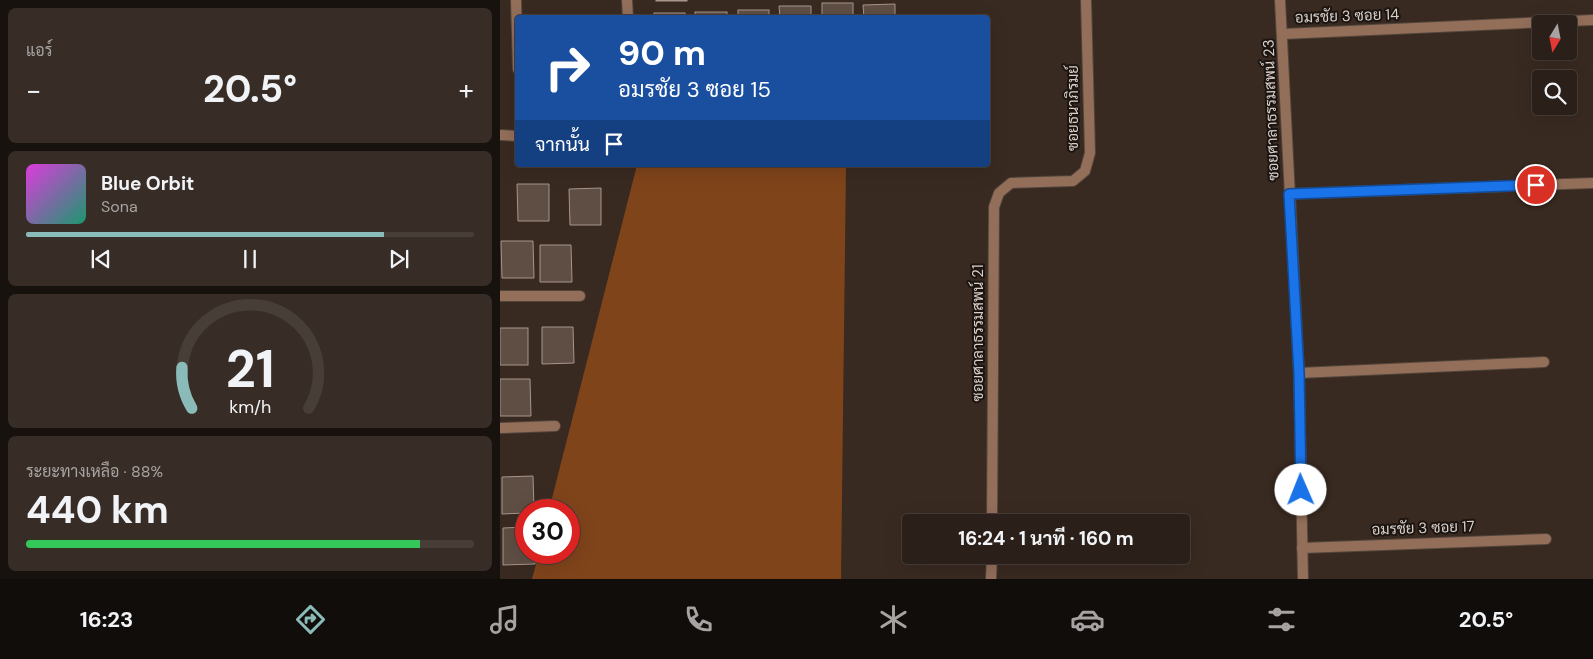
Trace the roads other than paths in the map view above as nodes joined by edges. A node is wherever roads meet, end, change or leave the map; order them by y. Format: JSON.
{"nodes":[{"id":1,"x":516,"y":0,"type":"edge"},
{"id":2,"x":627,"y":0,"type":"edge"},
{"id":3,"x":1086,"y":0,"type":"edge"},
{"id":4,"x":1280,"y":0,"type":"edge"},
{"id":5,"x":516,"y":15,"type":"edge"},
{"id":6,"x":628,"y":15,"type":"edge"},
{"id":7,"x":1593,"y":20,"type":"edge"},
{"id":8,"x":1283,"y":34,"type":"junction"},
{"id":9,"x":500,"y":135,"type":"edge"},
{"id":10,"x":515,"y":136,"type":"edge"},
{"id":11,"x":1044,"y":182,"type":"joint"},
{"id":12,"x":1593,"y":183,"type":"edge"},
{"id":13,"x":1289,"y":194,"type":"junction"},
{"id":14,"x":500,"y":296,"type":"edge"},
{"id":15,"x":580,"y":296,"type":"dead end"},
{"id":16,"x":1544,"y":362,"type":"dead end"},
{"id":17,"x":1299,"y":373,"type":"junction"},
{"id":18,"x":555,"y":426,"type":"dead end"},
{"id":19,"x":500,"y":428,"type":"edge"},
{"id":20,"x":992,"y":514,"type":"edge"},
{"id":21,"x":1546,"y":539,"type":"dead end"},
{"id":22,"x":1302,"y":548,"type":"junction"},
{"id":23,"x":992,"y":564,"type":"edge"},
{"id":24,"x":992,"y":579,"type":"edge"},
{"id":25,"x":1303,"y":579,"type":"edge"}],
"edges":[{"from":1,"to":5,"type":"street"},
{"from":2,"to":6,"type":"street"},
{"from":3,"to":11,"type":"street","name":"ซอยธนาภิรมย์"},
{"from":4,"to":8,"type":"street","name":"ซอยศาลาธรรมสพน์ 23"},
{"from":7,"to":8,"type":"street","name":"อมรชัย 3 ซอย 14"},
{"from":8,"to":13,"type":"street","name":"ซอยศาลาธรรมสพน์ 23"},
{"from":9,"to":10,"type":"street"},
{"from":11,"to":20,"type":"street","name":"ซอยศาลาธรรมสพน์ 21"},
{"from":12,"to":13,"type":"street"},
{"from":13,"to":17,"type":"street","name":"ซอยศาลาธรรมสพน์ 23"},
{"from":14,"to":15,"type":"street"},
{"from":16,"to":17,"type":"street"},
{"from":17,"to":22,"type":"street","name":"ซอยศาลาธรรมสพน์ 23"},
{"from":18,"to":19,"type":"street"},
{"from":21,"to":22,"type":"street","name":"อมรชัย 3 ซอย 17"},
{"from":22,"to":25,"type":"street","name":"ซอยศาลาธรรมสพน์ 23"},
{"from":23,"to":24,"type":"street"}]}
